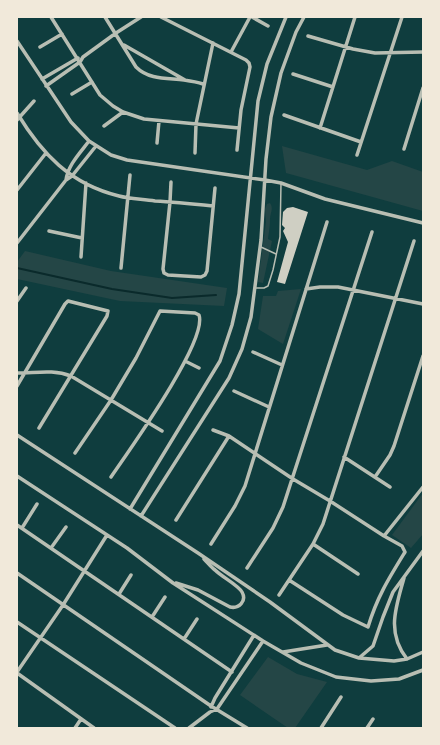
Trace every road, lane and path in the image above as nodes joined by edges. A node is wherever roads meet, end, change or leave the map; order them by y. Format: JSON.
{"nodes":[{"id":1,"x":51,"y":17,"type":"edge"},
{"id":2,"x":105,"y":17,"type":"edge"},
{"id":3,"x":141,"y":17,"type":"edge"},
{"id":4,"x":161,"y":17,"type":"edge"},
{"id":5,"x":251,"y":17,"type":"edge"},
{"id":6,"x":286,"y":17,"type":"edge"},
{"id":7,"x":304,"y":17,"type":"edge"},
{"id":8,"x":355,"y":17,"type":"edge"},
{"id":9,"x":402,"y":17,"type":"edge"},
{"id":10,"x":268,"y":26,"type":"dead end"},
{"id":11,"x":116,"y":33,"type":"junction"},
{"id":12,"x":62,"y":34,"type":"junction"},
{"id":13,"x":308,"y":36,"type":"dead end"},
{"id":14,"x":17,"y":42,"type":"edge"},
{"id":15,"x":213,"y":43,"type":"junction"},
{"id":16,"x":123,"y":44,"type":"junction"},
{"id":17,"x":40,"y":47,"type":"dead end"},
{"id":18,"x":346,"y":47,"type":"junction"},
{"id":19,"x":231,"y":52,"type":"junction"},
{"id":20,"x":423,"y":52,"type":"edge"},
{"id":21,"x":391,"y":53,"type":"junction"},
{"id":22,"x":83,"y":57,"type":"junction"},
{"id":23,"x":77,"y":58,"type":"junction"},
{"id":24,"x":80,"y":62,"type":"junction"},
{"id":25,"x":293,"y":74,"type":"dead end"},
{"id":26,"x":42,"y":79,"type":"junction"},
{"id":27,"x":186,"y":80,"type":"junction"},
{"id":28,"x":92,"y":82,"type":"junction"},
{"id":29,"x":203,"y":84,"type":"junction"},
{"id":30,"x":46,"y":86,"type":"junction"},
{"id":31,"x":333,"y":87,"type":"junction"},
{"id":32,"x":423,"y":88,"type":"edge"},
{"id":33,"x":72,"y":94,"type":"dead end"},
{"id":34,"x":34,"y":101,"type":"dead end"},
{"id":35,"x":123,"y":112,"type":"junction"},
{"id":36,"x":17,"y":113,"type":"edge"},
{"id":37,"x":284,"y":116,"type":"dead end"},
{"id":38,"x":18,"y":119,"type":"edge"},
{"id":39,"x":159,"y":121,"type":"junction"},
{"id":40,"x":196,"y":124,"type":"junction"},
{"id":41,"x":104,"y":126,"type":"dead end"},
{"id":42,"x":239,"y":128,"type":"junction"},
{"id":43,"x":320,"y":128,"type":"junction"},
{"id":44,"x":89,"y":141,"type":"junction"},
{"id":45,"x":361,"y":142,"type":"junction"},
{"id":46,"x":157,"y":143,"type":"dead end"},
{"id":47,"x":96,"y":146,"type":"junction"},
{"id":48,"x":404,"y":149,"type":"dead end"},
{"id":49,"x":237,"y":150,"type":"dead end"},
{"id":50,"x":46,"y":153,"type":"junction"},
{"id":51,"x":195,"y":153,"type":"dead end"},
{"id":52,"x":357,"y":155,"type":"dead end"},
{"id":53,"x":67,"y":173,"type":"junction"},
{"id":54,"x":130,"y":175,"type":"dead end"},
{"id":55,"x":72,"y":176,"type":"junction"},
{"id":56,"x":250,"y":177,"type":"junction"},
{"id":57,"x":66,"y":180,"type":"junction"},
{"id":58,"x":265,"y":180,"type":"junction"},
{"id":59,"x":171,"y":182,"type":"dead end"},
{"id":60,"x":86,"y":183,"type":"junction"},
{"id":61,"x":281,"y":184,"type":"junction"},
{"id":62,"x":215,"y":188,"type":"dead end"},
{"id":63,"x":17,"y":190,"type":"edge"},
{"id":64,"x":128,"y":198,"type":"junction"},
{"id":65,"x":170,"y":202,"type":"junction"},
{"id":66,"x":213,"y":206,"type":"junction"},
{"id":67,"x":327,"y":222,"type":"dead end"},
{"id":68,"x":423,"y":223,"type":"edge"},
{"id":69,"x":49,"y":231,"type":"dead end"},
{"id":70,"x":372,"y":232,"type":"dead end"},
{"id":71,"x":82,"y":238,"type":"junction"},
{"id":72,"x":414,"y":241,"type":"dead end"},
{"id":73,"x":17,"y":243,"type":"edge"},
{"id":74,"x":259,"y":246,"type":"junction"},
{"id":75,"x":276,"y":254,"type":"junction"},
{"id":76,"x":81,"y":257,"type":"dead end"},
{"id":77,"x":121,"y":268,"type":"dead end"},
{"id":78,"x":26,"y":288,"type":"dead end"},
{"id":79,"x":255,"y":288,"type":"junction"},
{"id":80,"x":306,"y":289,"type":"junction"},
{"id":81,"x":353,"y":290,"type":"junction"},
{"id":82,"x":396,"y":298,"type":"junction"},
{"id":83,"x":17,"y":301,"type":"edge"},
{"id":84,"x":423,"y":304,"type":"edge"},
{"id":85,"x":253,"y":352,"type":"dead end"},
{"id":86,"x":423,"y":356,"type":"edge"},
{"id":87,"x":186,"y":361,"type":"junction"},
{"id":88,"x":282,"y":365,"type":"junction"},
{"id":89,"x":199,"y":368,"type":"dead end"},
{"id":90,"x":17,"y":373,"type":"edge"},
{"id":91,"x":26,"y":373,"type":"junction"},
{"id":92,"x":71,"y":376,"type":"junction"},
{"id":93,"x":17,"y":386,"type":"edge"},
{"id":94,"x":234,"y":391,"type":"dead end"},
{"id":95,"x":111,"y":400,"type":"junction"},
{"id":96,"x":269,"y":407,"type":"junction"},
{"id":97,"x":148,"y":422,"type":"junction"},
{"id":98,"x":39,"y":428,"type":"dead end"},
{"id":99,"x":213,"y":430,"type":"dead end"},
{"id":100,"x":162,"y":431,"type":"dead end"},
{"id":101,"x":17,"y":435,"type":"edge"},
{"id":102,"x":229,"y":436,"type":"junction"},
{"id":103,"x":75,"y":453,"type":"dead end"},
{"id":104,"x":254,"y":454,"type":"junction"},
{"id":105,"x":344,"y":457,"type":"junction"},
{"id":106,"x":17,"y":476,"type":"edge"},
{"id":107,"x":111,"y":477,"type":"dead end"},
{"id":108,"x":375,"y":477,"type":"junction"},
{"id":109,"x":293,"y":479,"type":"junction"},
{"id":110,"x":390,"y":487,"type":"dead end"},
{"id":111,"x":423,"y":487,"type":"edge"},
{"id":112,"x":330,"y":501,"type":"junction"},
{"id":113,"x":37,"y":504,"type":"dead end"},
{"id":114,"x":130,"y":509,"type":"junction"},
{"id":115,"x":141,"y":516,"type":"junction"},
{"id":116,"x":176,"y":520,"type":"dead end"},
{"id":117,"x":17,"y":525,"type":"edge"},
{"id":118,"x":66,"y":527,"type":"dead end"},
{"id":119,"x":22,"y":528,"type":"junction"},
{"id":120,"x":107,"y":535,"type":"junction"},
{"id":121,"x":384,"y":536,"type":"junction"},
{"id":122,"x":211,"y":544,"type":"dead end"},
{"id":123,"x":313,"y":544,"type":"junction"},
{"id":124,"x":51,"y":548,"type":"junction"},
{"id":125,"x":423,"y":550,"type":"edge"},
{"id":126,"x":198,"y":553,"type":"junction"},
{"id":127,"x":247,"y":568,"type":"dead end"},
{"id":128,"x":85,"y":571,"type":"junction"},
{"id":129,"x":17,"y":574,"type":"edge"},
{"id":130,"x":358,"y":574,"type":"dead end"},
{"id":131,"x":132,"y":575,"type":"dead end"},
{"id":132,"x":405,"y":577,"type":"junction"},
{"id":133,"x":289,"y":580,"type":"junction"},
{"id":134,"x":173,"y":583,"type":"junction"},
{"id":135,"x":119,"y":594,"type":"junction"},
{"id":136,"x":279,"y":595,"type":"dead end"},
{"id":137,"x":165,"y":597,"type":"dead end"},
{"id":138,"x":63,"y":605,"type":"junction"},
{"id":139,"x":152,"y":617,"type":"junction"},
{"id":140,"x":197,"y":619,"type":"dead end"},
{"id":141,"x":17,"y":622,"type":"edge"},
{"id":142,"x":254,"y":635,"type":"junction"},
{"id":143,"x":41,"y":638,"type":"junction"},
{"id":144,"x":184,"y":639,"type":"junction"},
{"id":145,"x":263,"y":641,"type":"junction"},
{"id":146,"x":326,"y":645,"type":"junction"},
{"id":147,"x":283,"y":652,"type":"junction"},
{"id":148,"x":423,"y":652,"type":"edge"},
{"id":149,"x":359,"y":658,"type":"junction"},
{"id":150,"x":407,"y":659,"type":"junction"},
{"id":151,"x":423,"y":670,"type":"edge"},
{"id":152,"x":232,"y":672,"type":"junction"},
{"id":153,"x":17,"y":673,"type":"edge"},
{"id":154,"x":341,"y":697,"type":"dead end"},
{"id":155,"x":211,"y":706,"type":"junction"},
{"id":156,"x":217,"y":709,"type":"junction"},
{"id":157,"x":210,"y":712,"type":"junction"},
{"id":158,"x":80,"y":719,"type":"junction"},
{"id":159,"x":373,"y":719,"type":"dead end"},
{"id":160,"x":75,"y":728,"type":"edge"},
{"id":161,"x":94,"y":728,"type":"edge"},
{"id":162,"x":175,"y":728,"type":"edge"},
{"id":163,"x":189,"y":728,"type":"edge"},
{"id":164,"x":247,"y":728,"type":"edge"},
{"id":165,"x":321,"y":728,"type":"edge"},
{"id":166,"x":367,"y":728,"type":"edge"}],
"edges":[{"from":1,"to":12,"type":"street"},
{"from":2,"to":11,"type":"street"},
{"from":3,"to":11,"type":"street"},
{"from":4,"to":15,"type":"street"},
{"from":5,"to":10,"type":"street"},
{"from":5,"to":19,"type":"street"},
{"from":6,"to":56,"type":"street"},
{"from":7,"to":58,"type":"street"},
{"from":8,"to":18,"type":"street"},
{"from":9,"to":21,"type":"street"},
{"from":11,"to":16,"type":"street"},
{"from":11,"to":22,"type":"street"},
{"from":12,"to":17,"type":"street"},
{"from":12,"to":23,"type":"street"},
{"from":13,"to":18,"type":"street"},
{"from":14,"to":26,"type":"street"},
{"from":15,"to":19,"type":"street"},
{"from":15,"to":29,"type":"street"},
{"from":16,"to":27,"type":"street"},
{"from":16,"to":27,"type":"street"},
{"from":18,"to":21,"type":"street"},
{"from":18,"to":31,"type":"street"},
{"from":19,"to":42,"type":"street"},
{"from":20,"to":21,"type":"street"},
{"from":21,"to":45,"type":"street"},
{"from":22,"to":23,"type":"street"},
{"from":22,"to":24,"type":"street"},
{"from":23,"to":24,"type":"street"},
{"from":23,"to":26,"type":"street"},
{"from":24,"to":28,"type":"street"},
{"from":24,"to":30,"type":"street"},
{"from":25,"to":31,"type":"street"},
{"from":26,"to":30,"type":"street"},
{"from":27,"to":29,"type":"street"},
{"from":28,"to":33,"type":"street"},
{"from":28,"to":35,"type":"street"},
{"from":29,"to":40,"type":"street"},
{"from":30,"to":44,"type":"street"},
{"from":31,"to":43,"type":"street"},
{"from":32,"to":48,"type":"street"},
{"from":34,"to":38,"type":"street"},
{"from":35,"to":39,"type":"street"},
{"from":35,"to":41,"type":"street"},
{"from":36,"to":38,"type":"street"},
{"from":37,"to":43,"type":"street"},
{"from":38,"to":50,"type":"street"},
{"from":39,"to":40,"type":"street"},
{"from":39,"to":46,"type":"street"},
{"from":40,"to":42,"type":"street"},
{"from":40,"to":51,"type":"street"},
{"from":42,"to":49,"type":"street"},
{"from":43,"to":45,"type":"street"},
{"from":44,"to":47,"type":"street"},
{"from":44,"to":53,"type":"street"},
{"from":45,"to":52,"type":"street"},
{"from":47,"to":55,"type":"street"},
{"from":47,"to":56,"type":"street"},
{"from":50,"to":53,"type":"street"},
{"from":50,"to":63,"type":"street"},
{"from":53,"to":55,"type":"street"},
{"from":53,"to":57,"type":"street"},
{"from":54,"to":64,"type":"street"},
{"from":55,"to":57,"type":"street"},
{"from":55,"to":60,"type":"street"},
{"from":56,"to":58,"type":"street"},
{"from":56,"to":114,"type":"street"},
{"from":57,"to":73,"type":"street"},
{"from":58,"to":61,"type":"street"},
{"from":58,"to":74,"type":"street"},
{"from":59,"to":65,"type":"street"},
{"from":60,"to":64,"type":"street"},
{"from":60,"to":71,"type":"street"},
{"from":61,"to":68,"type":"street"},
{"from":61,"to":75,"type":"lane"},
{"from":62,"to":66,"type":"street"},
{"from":64,"to":65,"type":"street"},
{"from":64,"to":77,"type":"street"},
{"from":65,"to":66,"type":"street"},
{"from":65,"to":66,"type":"street"},
{"from":67,"to":80,"type":"street"},
{"from":69,"to":71,"type":"street"},
{"from":70,"to":81,"type":"street"},
{"from":71,"to":76,"type":"street"},
{"from":72,"to":82,"type":"street"},
{"from":74,"to":75,"type":"lane"},
{"from":74,"to":79,"type":"street"},
{"from":75,"to":79,"type":"lane"},
{"from":78,"to":83,"type":"street"},
{"from":79,"to":115,"type":"street"},
{"from":80,"to":81,"type":"street"},
{"from":80,"to":88,"type":"street"},
{"from":81,"to":82,"type":"street"},
{"from":81,"to":109,"type":"street"},
{"from":82,"to":84,"type":"street"},
{"from":82,"to":105,"type":"street"},
{"from":85,"to":88,"type":"street"},
{"from":86,"to":108,"type":"street"},
{"from":87,"to":89,"type":"street"},
{"from":87,"to":95,"type":"street"},
{"from":87,"to":97,"type":"street"},
{"from":88,"to":96,"type":"street"},
{"from":90,"to":91,"type":"street"},
{"from":91,"to":92,"type":"street"},
{"from":91,"to":92,"type":"street"},
{"from":91,"to":93,"type":"street"},
{"from":92,"to":95,"type":"street"},
{"from":92,"to":98,"type":"street"},
{"from":94,"to":96,"type":"street"},
{"from":95,"to":97,"type":"street"},
{"from":95,"to":103,"type":"street"},
{"from":96,"to":104,"type":"street"},
{"from":97,"to":100,"type":"street"},
{"from":97,"to":107,"type":"street"},
{"from":99,"to":102,"type":"street"},
{"from":101,"to":114,"type":"street"},
{"from":102,"to":104,"type":"street"},
{"from":102,"to":116,"type":"street"},
{"from":104,"to":109,"type":"street"},
{"from":104,"to":122,"type":"street"},
{"from":105,"to":108,"type":"street"},
{"from":105,"to":112,"type":"street"},
{"from":106,"to":120,"type":"street"},
{"from":108,"to":110,"type":"street"},
{"from":109,"to":112,"type":"street"},
{"from":109,"to":127,"type":"street"},
{"from":111,"to":121,"type":"street"},
{"from":112,"to":121,"type":"street"},
{"from":112,"to":123,"type":"street"},
{"from":113,"to":119,"type":"street"},
{"from":114,"to":115,"type":"street"},
{"from":115,"to":126,"type":"street"},
{"from":117,"to":119,"type":"street"},
{"from":118,"to":124,"type":"street"},
{"from":119,"to":124,"type":"street"},
{"from":120,"to":128,"type":"street"},
{"from":120,"to":134,"type":"street"},
{"from":121,"to":133,"type":"street"},
{"from":123,"to":130,"type":"street"},
{"from":123,"to":133,"type":"street"},
{"from":124,"to":128,"type":"street"},
{"from":125,"to":132,"type":"street"},
{"from":126,"to":134,"type":"street"},
{"from":126,"to":146,"type":"street"},
{"from":128,"to":135,"type":"street"},
{"from":128,"to":138,"type":"street"},
{"from":129,"to":138,"type":"street"},
{"from":131,"to":135,"type":"street"},
{"from":132,"to":149,"type":"street"},
{"from":132,"to":150,"type":"street"},
{"from":133,"to":136,"type":"street"},
{"from":134,"to":142,"type":"street"},
{"from":135,"to":139,"type":"street"},
{"from":137,"to":139,"type":"street"},
{"from":138,"to":143,"type":"street"},
{"from":138,"to":155,"type":"street"},
{"from":139,"to":144,"type":"street"},
{"from":140,"to":144,"type":"street"},
{"from":141,"to":143,"type":"street"},
{"from":142,"to":145,"type":"street"},
{"from":142,"to":152,"type":"street"},
{"from":143,"to":153,"type":"street"},
{"from":143,"to":162,"type":"street"},
{"from":144,"to":152,"type":"street"},
{"from":145,"to":147,"type":"street"},
{"from":145,"to":156,"type":"street"},
{"from":146,"to":147,"type":"street"},
{"from":146,"to":149,"type":"street"},
{"from":147,"to":151,"type":"street"},
{"from":148,"to":150,"type":"street"},
{"from":149,"to":150,"type":"street"},
{"from":152,"to":155,"type":"street"},
{"from":153,"to":158,"type":"street"},
{"from":154,"to":165,"type":"street"},
{"from":155,"to":156,"type":"street"},
{"from":155,"to":157,"type":"street"},
{"from":156,"to":157,"type":"street"},
{"from":156,"to":164,"type":"street"},
{"from":157,"to":163,"type":"street"},
{"from":158,"to":160,"type":"street"},
{"from":158,"to":161,"type":"street"},
{"from":159,"to":166,"type":"street"}]}
